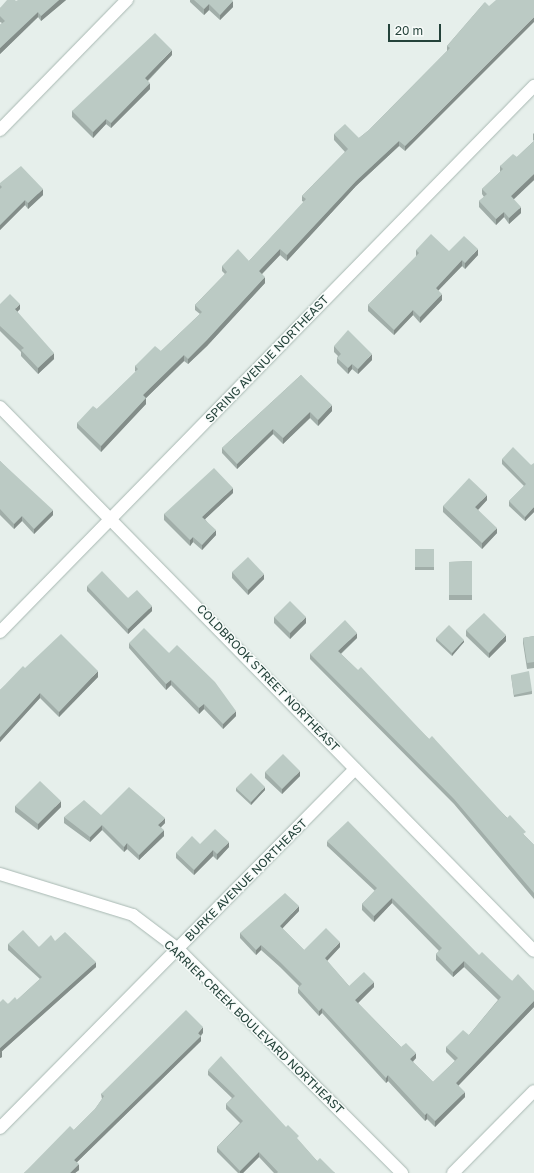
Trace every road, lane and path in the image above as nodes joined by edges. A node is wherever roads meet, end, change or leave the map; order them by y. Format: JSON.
{"nodes":[{"id":1,"x":127,"y":0,"type":"edge"},
{"id":2,"x":534,"y":86,"type":"edge"},
{"id":3,"x":0,"y":130,"type":"edge"},
{"id":4,"x":0,"y":407,"type":"edge"},
{"id":5,"x":111,"y":519,"type":"junction"},
{"id":6,"x":0,"y":632,"type":"edge"},
{"id":7,"x":355,"y":769,"type":"junction"},
{"id":8,"x":0,"y":874,"type":"edge"},
{"id":9,"x":178,"y":949,"type":"junction"},
{"id":10,"x":534,"y":951,"type":"edge"},
{"id":11,"x":534,"y":1091,"type":"edge"},
{"id":12,"x":0,"y":1128,"type":"edge"},
{"id":13,"x":402,"y":1173,"type":"edge"},
{"id":14,"x":453,"y":1173,"type":"edge"}],
"edges":[{"from":1,"to":3,"type":"street"},
{"from":2,"to":5,"type":"street","name":"SPRING AVENUE NORTHEAST"},
{"from":4,"to":5,"type":"street","name":"COLDBROOK STREET NORTHEAST"},
{"from":5,"to":6,"type":"street","name":"SPRING AVENUE NORTHEAST"},
{"from":5,"to":7,"type":"street","name":"COLDBROOK STREET NORTHEAST"},
{"from":7,"to":9,"type":"street","name":"BURKE AVENUE NORTHEAST"},
{"from":7,"to":10,"type":"street","name":"COLDBROOK STREET NORTHEAST"},
{"from":8,"to":9,"type":"street","name":"CARRIER CREEK BOULEVARD NORTHEAST"},
{"from":9,"to":12,"type":"street","name":"BURKE AVENUE NORTHEAST"},
{"from":9,"to":13,"type":"street","name":"CARRIER CREEK BOULEVARD NORTHEAST"},
{"from":11,"to":14,"type":"street"}]}
